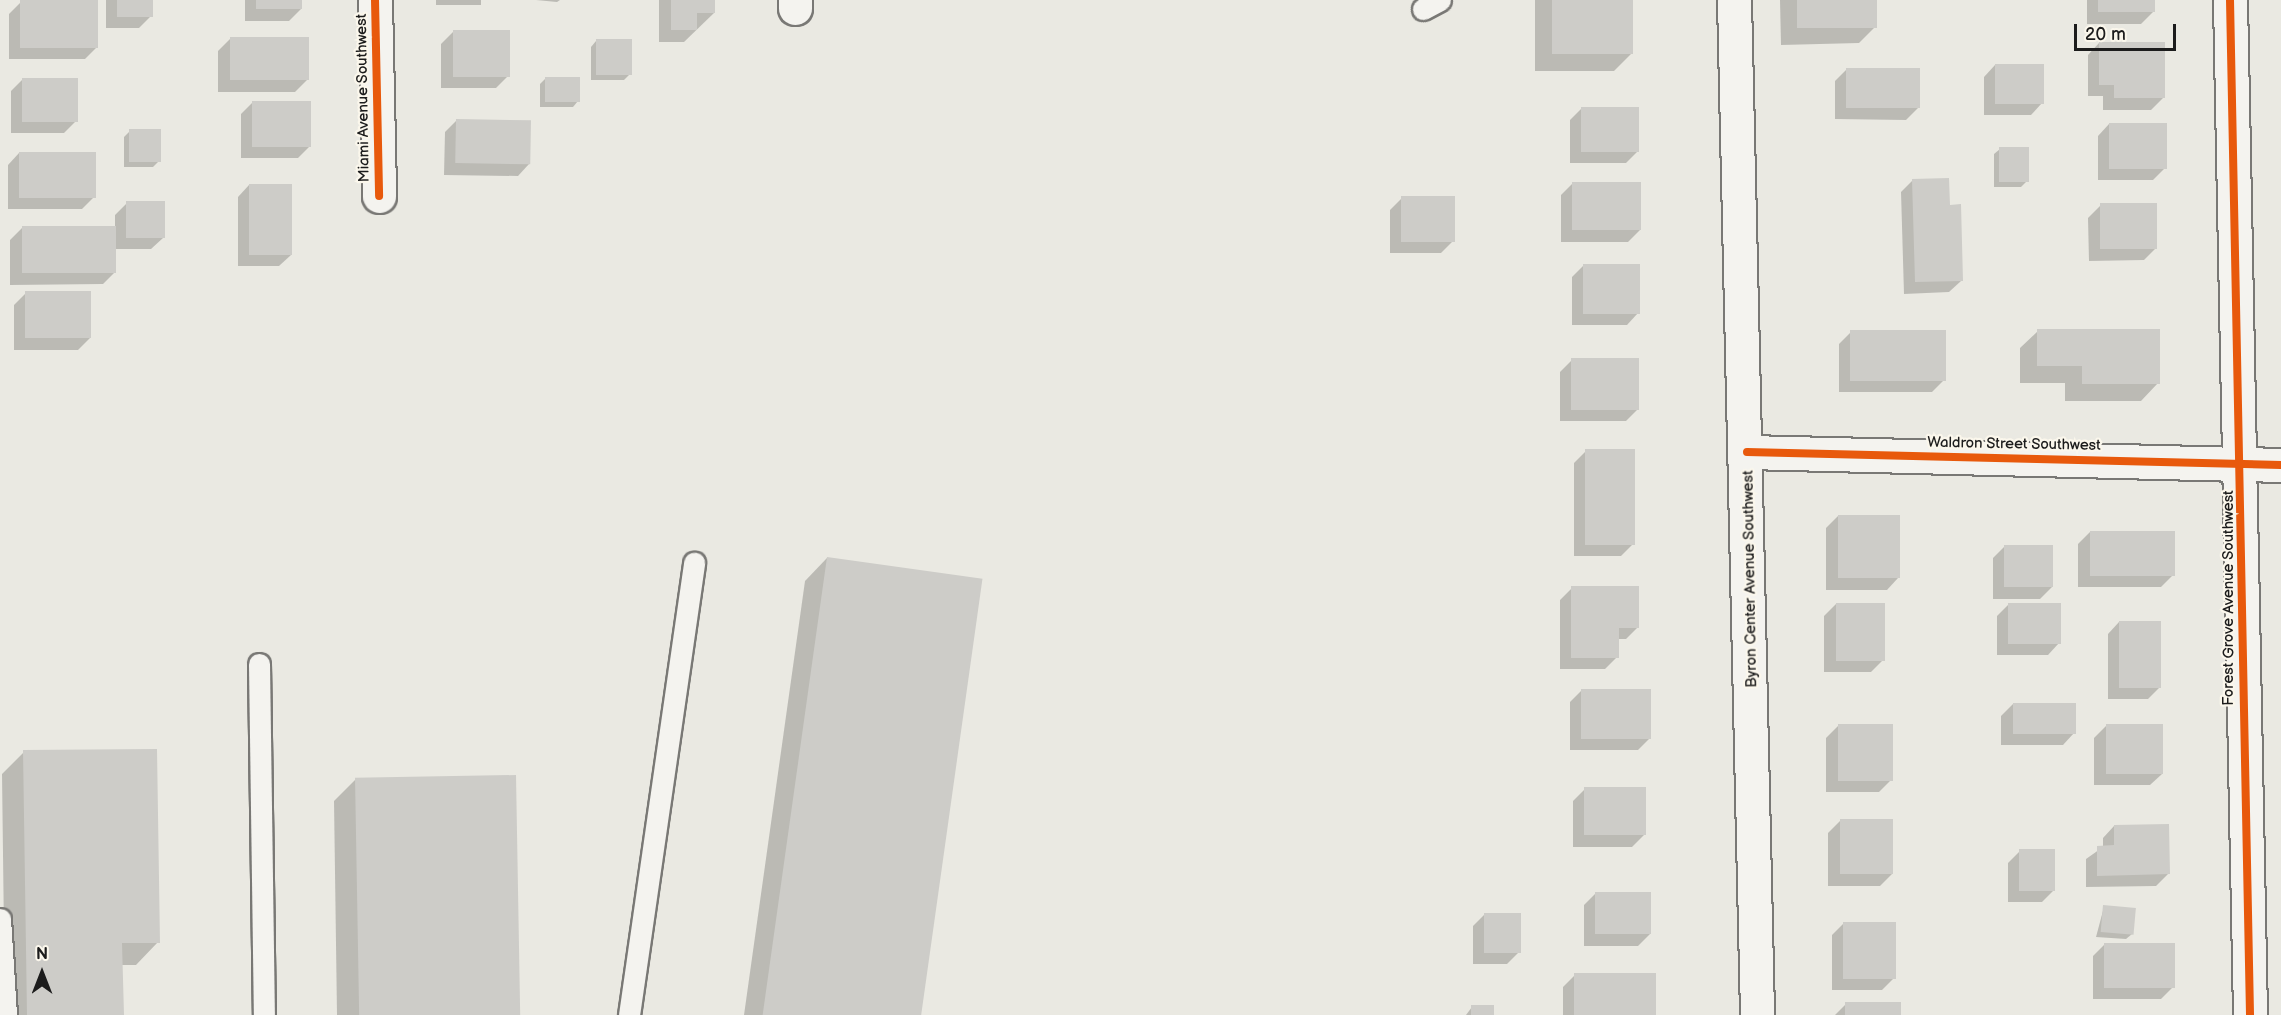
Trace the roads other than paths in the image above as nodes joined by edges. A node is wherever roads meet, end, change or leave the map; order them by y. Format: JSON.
{"nodes":[{"id":1,"x":375,"y":0,"type":"edge"},
{"id":2,"x":1734,"y":0,"type":"edge"},
{"id":3,"x":2230,"y":0,"type":"edge"},
{"id":4,"x":379,"y":196,"type":"dead end"},
{"id":5,"x":1747,"y":452,"type":"junction"},
{"id":6,"x":2242,"y":464,"type":"junction"},
{"id":7,"x":2281,"y":465,"type":"edge"},
{"id":8,"x":694,"y":562,"type":"dead end"},
{"id":9,"x":259,"y":664,"type":"dead end"},
{"id":10,"x":0,"y":919,"type":"edge"},
{"id":11,"x":6,"y":1015,"type":"edge"},
{"id":12,"x":264,"y":1015,"type":"edge"},
{"id":13,"x":629,"y":1015,"type":"edge"},
{"id":14,"x":1757,"y":1015,"type":"edge"},
{"id":15,"x":2250,"y":1015,"type":"edge"}],
"edges":[{"from":1,"to":4,"type":"street","name":"Miami Avenue Southwest"},
{"from":2,"to":5,"type":"street","name":"Byron Center Avenue Southwest"},
{"from":3,"to":6,"type":"street","name":"Forest Grove Avenue Southwest"},
{"from":5,"to":6,"type":"street","name":"Waldron Street Southwest"},
{"from":5,"to":14,"type":"street","name":"Byron Center Avenue Southwest"},
{"from":6,"to":7,"type":"street","name":"Waldron Street Southwest"},
{"from":6,"to":15,"type":"street","name":"Forest Grove Avenue Southwest"},
{"from":8,"to":13,"type":"lane"},
{"from":9,"to":12,"type":"lane"},
{"from":10,"to":11,"type":"lane"}]}
